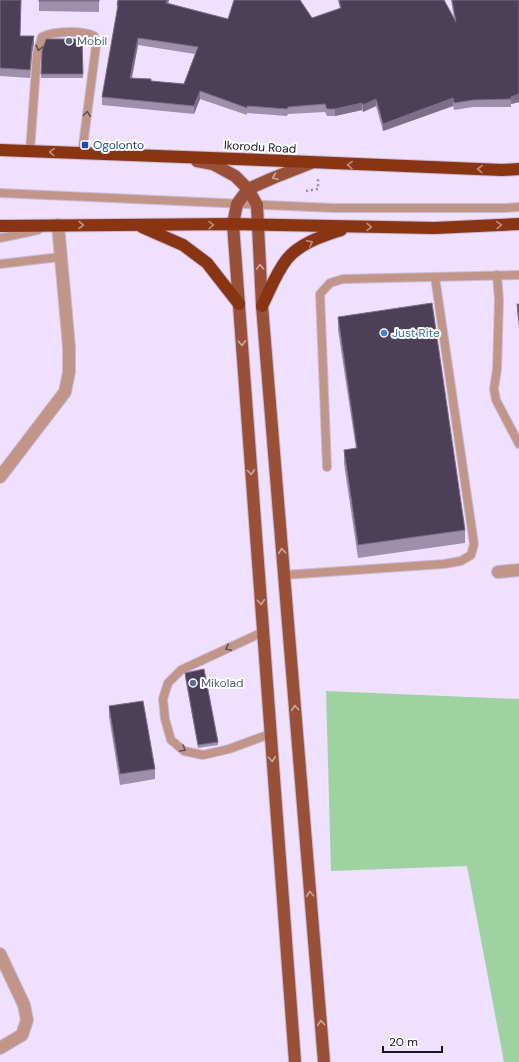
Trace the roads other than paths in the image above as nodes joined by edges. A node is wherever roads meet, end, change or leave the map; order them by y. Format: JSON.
{"nodes":[{"id":1,"x":0,"y":150,"type":"edge"},
{"id":2,"x":30,"y":151,"type":"junction"},
{"id":3,"x":82,"y":153,"type":"junction"},
{"id":4,"x":178,"y":156,"type":"junction"},
{"id":5,"x":311,"y":163,"type":"junction"},
{"id":6,"x":519,"y":169,"type":"edge"},
{"id":7,"x":248,"y":189,"type":"junction"},
{"id":8,"x":0,"y":193,"type":"edge"},
{"id":9,"x":237,"y":204,"type":"junction"},
{"id":10,"x":257,"y":205,"type":"junction"},
{"id":11,"x":519,"y":207,"type":"edge"},
{"id":12,"x":233,"y":224,"type":"junction"},
{"id":13,"x":519,"y":224,"type":"edge"},
{"id":14,"x":58,"y":225,"type":"junction"},
{"id":15,"x":140,"y":225,"type":"junction"},
{"id":16,"x":259,"y":225,"type":"junction"},
{"id":17,"x":0,"y":226,"type":"edge"},
{"id":18,"x":349,"y":227,"type":"junction"},
{"id":19,"x":0,"y":238,"type":"edge"},
{"id":20,"x":60,"y":257,"type":"junction"},
{"id":21,"x":0,"y":264,"type":"edge"},
{"id":22,"x":496,"y":275,"type":"junction"},
{"id":23,"x":519,"y":275,"type":"edge"},
{"id":24,"x":435,"y":277,"type":"junction"},
{"id":25,"x":239,"y":304,"type":"junction"},
{"id":26,"x":262,"y":306,"type":"junction"},
{"id":27,"x":519,"y":444,"type":"edge"},
{"id":28,"x":327,"y":468,"type":"dead end"},
{"id":29,"x":0,"y":476,"type":"edge"},
{"id":30,"x":519,"y":570,"type":"edge"},
{"id":31,"x":498,"y":572,"type":"dead end"},
{"id":32,"x":284,"y":575,"type":"junction"},
{"id":33,"x":263,"y":632,"type":"junction"},
{"id":34,"x":270,"y":734,"type":"junction"},
{"id":35,"x":0,"y":954,"type":"edge"},
{"id":36,"x":0,"y":1048,"type":"edge"},
{"id":37,"x":294,"y":1062,"type":"edge"},
{"id":38,"x":324,"y":1062,"type":"edge"}],
"edges":[{"from":1,"to":2,"type":"highway","name":"Ikorodu Road"},
{"from":3,"to":2,"type":"highway","name":"Ikorodu Road","one_way":true},
{"from":3,"to":2,"type":"lane","one_way":true},
{"from":3,"to":4,"type":"highway","name":"Ikorodu Road"},
{"from":4,"to":5,"type":"highway","name":"Ikorodu Road"},
{"from":4,"to":7,"type":"main road"},
{"from":6,"to":5,"type":"highway","name":"Ikorodu Road","one_way":true},
{"from":5,"to":7,"type":"main road","one_way":true},
{"from":7,"to":9,"type":"main road"},
{"from":7,"to":10,"type":"main road"},
{"from":8,"to":9,"type":"lane"},
{"from":9,"to":10,"type":"lane"},
{"from":9,"to":12,"type":"main road"},
{"from":10,"to":11,"type":"lane"},
{"from":10,"to":16,"type":"main road"},
{"from":15,"to":12,"type":"highway","one_way":true},
{"from":12,"to":16,"type":"highway"},
{"from":12,"to":25,"type":"main road"},
{"from":18,"to":13,"type":"highway","one_way":true},
{"from":14,"to":15,"type":"highway","one_way":true},
{"from":14,"to":17,"type":"highway"},
{"from":14,"to":19,"type":"lane"},
{"from":14,"to":20,"type":"street"},
{"from":15,"to":25,"type":"highway"},
{"from":16,"to":18,"type":"highway"},
{"from":26,"to":16,"type":"main road","one_way":true},
{"from":26,"to":18,"type":"highway","one_way":true},
{"from":20,"to":21,"type":"lane"},
{"from":20,"to":29,"type":"street"},
{"from":22,"to":23,"type":"lane"},
{"from":22,"to":24,"type":"lane"},
{"from":22,"to":27,"type":"lane"},
{"from":24,"to":28,"type":"lane"},
{"from":24,"to":32,"type":"lane"},
{"from":25,"to":33,"type":"main road","one_way":true},
{"from":32,"to":26,"type":"main road","one_way":true},
{"from":30,"to":31,"type":"street"},
{"from":38,"to":32,"type":"main road","one_way":true},
{"from":33,"to":34,"type":"main road"},
{"from":33,"to":34,"type":"lane","one_way":true},
{"from":34,"to":37,"type":"main road","one_way":true},
{"from":35,"to":36,"type":"street"}]}
